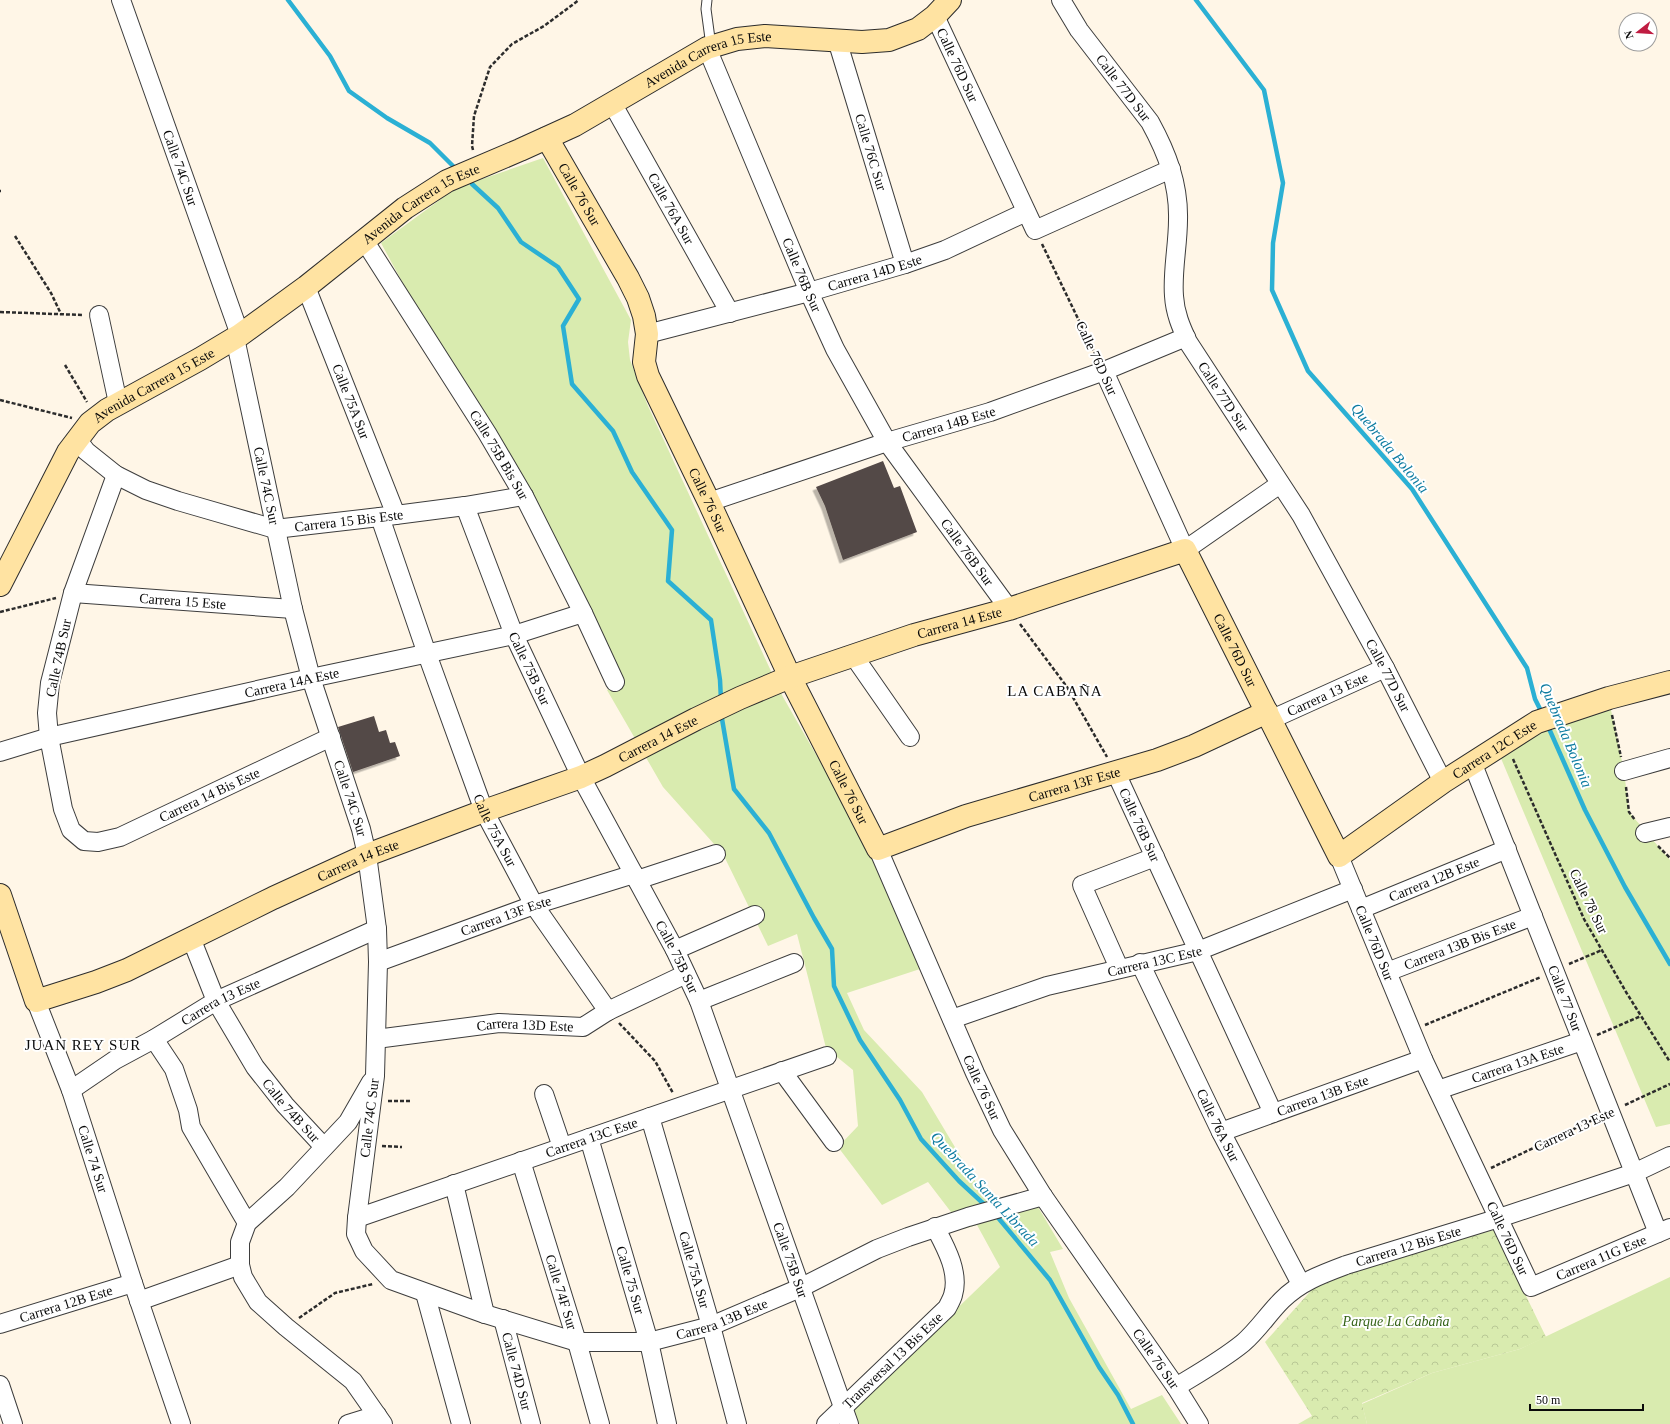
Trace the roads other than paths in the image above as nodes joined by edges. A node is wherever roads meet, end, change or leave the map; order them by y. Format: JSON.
{"nodes":[{"id":1,"x":121,"y":0,"type":"edge"},
{"id":2,"x":707,"y":0,"type":"edge"},
{"id":3,"x":950,"y":0,"type":"edge"},
{"id":4,"x":1061,"y":0,"type":"edge"},
{"id":5,"x":935,"y":16,"type":"junction"},
{"id":6,"x":837,"y":40,"type":"junction"},
{"id":7,"x":709,"y":47,"type":"junction"},
{"id":8,"x":612,"y":104,"type":"junction"},
{"id":9,"x":546,"y":138,"type":"junction"},
{"id":10,"x":1171,"y":170,"type":"junction"},
{"id":11,"x":1026,"y":212,"type":"junction"},
{"id":12,"x":364,"y":240,"type":"junction"},
{"id":13,"x":905,"y":264,"type":"junction"},
{"id":14,"x":306,"y":287,"type":"junction"},
{"id":15,"x":809,"y":292,"type":"junction"},
{"id":16,"x":730,"y":313,"type":"junction"},
{"id":17,"x":99,"y":316,"type":"road end"},
{"id":18,"x":646,"y":334,"type":"junction"},
{"id":19,"x":238,"y":337,"type":"junction"},
{"id":20,"x":1186,"y":337,"type":"junction"},
{"id":21,"x":1104,"y":371,"type":"junction"},
{"id":22,"x":118,"y":403,"type":"junction"},
{"id":23,"x":88,"y":427,"type":"junction"},
{"id":24,"x":887,"y":442,"type":"junction"},
{"id":25,"x":116,"y":475,"type":"junction"},
{"id":26,"x":1280,"y":484,"type":"junction"},
{"id":27,"x":524,"y":496,"type":"junction"},
{"id":28,"x":709,"y":502,"type":"junction"},
{"id":29,"x":465,"y":506,"type":"junction"},
{"id":30,"x":388,"y":516,"type":"junction"},
{"id":31,"x":275,"y":529,"type":"junction"},
{"id":32,"x":1185,"y":550,"type":"junction"},
{"id":33,"x":0,"y":585,"type":"edge"},
{"id":34,"x":72,"y":593,"type":"junction"},
{"id":35,"x":292,"y":609,"type":"junction"},
{"id":36,"x":1009,"y":609,"type":"junction"},
{"id":37,"x":583,"y":613,"type":"junction"},
{"id":38,"x":514,"y":635,"type":"junction"},
{"id":39,"x":427,"y":654,"type":"junction"},
{"id":40,"x":853,"y":655,"type":"junction"},
{"id":41,"x":1385,"y":668,"type":"junction"},
{"id":42,"x":790,"y":677,"type":"junction"},
{"id":43,"x":311,"y":678,"type":"junction"},
{"id":44,"x":615,"y":682,"type":"dead end"},
{"id":45,"x":1670,"y":682,"type":"edge"},
{"id":46,"x":1268,"y":716,"type":"junction"},
{"id":47,"x":49,"y":737,"type":"junction"},
{"id":48,"x":331,"y":737,"type":"junction"},
{"id":49,"x":910,"y":737,"type":"dead end"},
{"id":50,"x":0,"y":752,"type":"edge"},
{"id":51,"x":1670,"y":758,"type":"edge"},
{"id":52,"x":1472,"y":762,"type":"junction"},
{"id":53,"x":1624,"y":771,"type":"dead end"},
{"id":54,"x":1116,"y":773,"type":"junction"},
{"id":55,"x":581,"y":777,"type":"junction"},
{"id":56,"x":1443,"y":782,"type":"junction"},
{"id":57,"x":484,"y":811,"type":"junction"},
{"id":58,"x":1670,"y":827,"type":"edge"},
{"id":59,"x":1645,"y":833,"type":"dead end"},
{"id":60,"x":84,"y":841,"type":"joint"},
{"id":61,"x":878,"y":849,"type":"junction"},
{"id":62,"x":1507,"y":849,"type":"junction"},
{"id":63,"x":716,"y":854,"type":"dead end"},
{"id":64,"x":367,"y":855,"type":"junction"},
{"id":65,"x":1339,"y":856,"type":"junction"},
{"id":66,"x":1155,"y":857,"type":"junction"},
{"id":67,"x":636,"y":877,"type":"junction"},
{"id":68,"x":1352,"y":889,"type":"junction"},
{"id":69,"x":0,"y":895,"type":"edge"},
{"id":70,"x":534,"y":905,"type":"junction"},
{"id":71,"x":1361,"y":909,"type":"junction"},
{"id":72,"x":755,"y":915,"type":"dead end"},
{"id":73,"x":1533,"y":916,"type":"junction"},
{"id":74,"x":377,"y":929,"type":"junction"},
{"id":75,"x":191,"y":938,"type":"junction"},
{"id":76,"x":675,"y":950,"type":"junction"},
{"id":77,"x":1198,"y":951,"type":"junction"},
{"id":78,"x":378,"y":962,"type":"junction"},
{"id":79,"x":794,"y":963,"type":"dead end"},
{"id":80,"x":1140,"y":963,"type":"junction"},
{"id":81,"x":1119,"y":968,"type":"junction"},
{"id":82,"x":1387,"y":972,"type":"junction"},
{"id":83,"x":686,"y":974,"type":"junction"},
{"id":84,"x":36,"y":1000,"type":"junction"},
{"id":85,"x":216,"y":1001,"type":"junction"},
{"id":86,"x":699,"y":1002,"type":"junction"},
{"id":87,"x":608,"y":1011,"type":"junction"},
{"id":88,"x":952,"y":1019,"type":"junction"},
{"id":89,"x":154,"y":1039,"type":"junction"},
{"id":90,"x":376,"y":1039,"type":"junction"},
{"id":91,"x":1582,"y":1041,"type":"junction"},
{"id":92,"x":827,"y":1056,"type":"dead end"},
{"id":93,"x":1423,"y":1059,"type":"junction"},
{"id":94,"x":782,"y":1071,"type":"junction"},
{"id":95,"x":375,"y":1076,"type":"junction"},
{"id":96,"x":730,"y":1089,"type":"junction"},
{"id":97,"x":72,"y":1090,"type":"junction"},
{"id":98,"x":1438,"y":1090,"type":"junction"},
{"id":99,"x":544,"y":1094,"type":"dead end"},
{"id":100,"x":1273,"y":1114,"type":"junction"},
{"id":101,"x":650,"y":1117,"type":"junction"},
{"id":102,"x":1221,"y":1132,"type":"junction"},
{"id":103,"x":589,"y":1138,"type":"junction"},
{"id":104,"x":834,"y":1142,"type":"dead end"},
{"id":105,"x":324,"y":1147,"type":"junction"},
{"id":106,"x":562,"y":1147,"type":"junction"},
{"id":107,"x":1670,"y":1156,"type":"edge"},
{"id":108,"x":521,"y":1161,"type":"junction"},
{"id":109,"x":1634,"y":1173,"type":"junction"},
{"id":110,"x":454,"y":1184,"type":"junction"},
{"id":111,"x":1043,"y":1196,"type":"junction"},
{"id":112,"x":356,"y":1218,"type":"junction"},
{"id":113,"x":1499,"y":1218,"type":"junction"},
{"id":114,"x":247,"y":1223,"type":"junction"},
{"id":115,"x":935,"y":1227,"type":"junction"},
{"id":116,"x":1664,"y":1230,"type":"edge"},
{"id":117,"x":240,"y":1265,"type":"junction"},
{"id":118,"x":391,"y":1280,"type":"joint"},
{"id":119,"x":133,"y":1283,"type":"junction"},
{"id":120,"x":1301,"y":1284,"type":"junction"},
{"id":121,"x":1531,"y":1287,"type":"joint"},
{"id":122,"x":800,"y":1288,"type":"junction"},
{"id":123,"x":425,"y":1293,"type":"junction"},
{"id":124,"x":139,"y":1301,"type":"junction"},
{"id":125,"x":484,"y":1314,"type":"junction"},
{"id":126,"x":503,"y":1319,"type":"junction"},
{"id":127,"x":0,"y":1324,"type":"edge"},
{"id":128,"x":711,"y":1326,"type":"junction"},
{"id":129,"x":577,"y":1342,"type":"junction"},
{"id":130,"x":649,"y":1342,"type":"junction"},
{"id":131,"x":0,"y":1385,"type":"edge"},
{"id":132,"x":1176,"y":1387,"type":"junction"},
{"id":133,"x":842,"y":1407,"type":"junction"},
{"id":134,"x":380,"y":1420,"type":"edge"},
{"id":135,"x":13,"y":1424,"type":"edge"},
{"id":136,"x":181,"y":1424,"type":"edge"},
{"id":137,"x":348,"y":1424,"type":"edge"},
{"id":138,"x":461,"y":1424,"type":"edge"},
{"id":139,"x":531,"y":1424,"type":"edge"},
{"id":140,"x":600,"y":1424,"type":"edge"},
{"id":141,"x":667,"y":1424,"type":"edge"},
{"id":142,"x":737,"y":1424,"type":"edge"},
{"id":143,"x":826,"y":1424,"type":"edge"},
{"id":144,"x":849,"y":1424,"type":"edge"},
{"id":145,"x":1199,"y":1424,"type":"edge"}],
"edges":[{"from":1,"to":19,"type":"street","name":"Calle 74C Sur"},
{"from":2,"to":7,"type":"lane"},
{"from":3,"to":5,"type":"street","name":"Avenida Carrera 15 Este"},
{"from":4,"to":10,"type":"street","name":"Calle 77D Sur"},
{"from":5,"to":6,"type":"street","name":"Avenida Carrera 15 Este"},
{"from":5,"to":11,"type":"street","name":"Calle 76D Sur"},
{"from":6,"to":7,"type":"street","name":"Avenida Carrera 15 Este"},
{"from":6,"to":13,"type":"street","name":"Calle 76C Sur"},
{"from":7,"to":8,"type":"street","name":"Avenida Carrera 15 Este"},
{"from":7,"to":15,"type":"street","name":"Calle 76B Sur"},
{"from":8,"to":9,"type":"street","name":"Avenida Carrera 15 Este"},
{"from":8,"to":16,"type":"street","name":"Calle 76A Sur"},
{"from":9,"to":12,"type":"street","name":"Avenida Carrera 15 Este"},
{"from":9,"to":18,"type":"street","name":"Calle 76 Sur"},
{"from":10,"to":11,"type":"street","name":"Calle 76D Sur"},
{"from":10,"to":20,"type":"street","name":"Calle 77D Sur"},
{"from":11,"to":13,"type":"street","name":"Carrera 14D Este"},
{"from":12,"to":14,"type":"street","name":"Avenida Carrera 15 Este"},
{"from":12,"to":27,"type":"street","name":"Calle 75B Bis Sur"},
{"from":13,"to":15,"type":"street","name":"Carrera 14D Este"},
{"from":14,"to":19,"type":"street","name":"Avenida Carrera 15 Este"},
{"from":14,"to":30,"type":"street","name":"Calle 75A Sur"},
{"from":15,"to":16,"type":"street","name":"Carrera 14D Este"},
{"from":15,"to":24,"type":"street","name":"Calle 76B Sur"},
{"from":16,"to":18,"type":"street","name":"Carrera 14D Este"},
{"from":17,"to":22,"type":"street"},
{"from":18,"to":28,"type":"street","name":"Calle 76 Sur"},
{"from":19,"to":22,"type":"street","name":"Avenida Carrera 15 Este"},
{"from":19,"to":31,"type":"street","name":"Calle 74C Sur"},
{"from":20,"to":21,"type":"street","name":"Carrera 14B Este"},
{"from":20,"to":26,"type":"street","name":"Calle 77D Sur"},
{"from":21,"to":24,"type":"street","name":"Carrera 14B Este"},
{"from":21,"to":32,"type":"street","name":"Calle 76D Sur"},
{"from":22,"to":23,"type":"street","name":"Avenida Carrera 15 Este"},
{"from":23,"to":25,"type":"street","name":"Carrera 15 Bis Este"},
{"from":23,"to":33,"type":"street","name":"Avenida Carrera 15 Este"},
{"from":24,"to":28,"type":"street","name":"Carrera 14B Este"},
{"from":24,"to":36,"type":"street","name":"Calle 76B Sur"},
{"from":25,"to":31,"type":"street","name":"Carrera 15 Bis Este"},
{"from":25,"to":34,"type":"street","name":"Calle 74B Sur"},
{"from":26,"to":32,"type":"street","name":"Carrera 14 Este"},
{"from":26,"to":41,"type":"street","name":"Calle 77D Sur"},
{"from":27,"to":29,"type":"street","name":"Carrera 15 Bis Este"},
{"from":27,"to":37,"type":"street","name":"Calle 75B Bis Sur"},
{"from":28,"to":42,"type":"street","name":"Calle 76 Sur"},
{"from":29,"to":30,"type":"street","name":"Carrera 15 Bis Este"},
{"from":29,"to":38,"type":"street","name":"Calle 75B Sur"},
{"from":30,"to":31,"type":"street","name":"Carrera 15 Bis Este"},
{"from":30,"to":39,"type":"street","name":"Calle 75A Sur"},
{"from":31,"to":35,"type":"street","name":"Calle 74C Sur"},
{"from":32,"to":36,"type":"street","name":"Carrera 14 Este"},
{"from":32,"to":46,"type":"street","name":"Calle 76D Sur"},
{"from":34,"to":35,"type":"street","name":"Carrera 15 Este"},
{"from":34,"to":47,"type":"street","name":"Calle 74B Sur"},
{"from":35,"to":43,"type":"street","name":"Calle 74C Sur"},
{"from":36,"to":40,"type":"street","name":"Carrera 14 Este"},
{"from":37,"to":38,"type":"street","name":"Carrera 14A Este"},
{"from":37,"to":44,"type":"street","name":"Calle 75B Bis Sur"},
{"from":38,"to":39,"type":"street","name":"Carrera 14A Este"},
{"from":38,"to":55,"type":"street","name":"Calle 75B Sur"},
{"from":39,"to":43,"type":"street","name":"Carrera 14A Este"},
{"from":39,"to":57,"type":"street","name":"Calle 75A Sur"},
{"from":40,"to":42,"type":"street","name":"Carrera 14 Este"},
{"from":40,"to":49,"type":"street"},
{"from":41,"to":46,"type":"street","name":"Carrera 13 Este"},
{"from":41,"to":56,"type":"street","name":"Calle 77D Sur"},
{"from":42,"to":55,"type":"street","name":"Carrera 14 Este"},
{"from":42,"to":61,"type":"street","name":"Calle 76 Sur"},
{"from":43,"to":47,"type":"street","name":"Carrera 14A Este"},
{"from":43,"to":48,"type":"street","name":"Calle 74C Sur"},
{"from":45,"to":52,"type":"street","name":"Carrera 12C Este"},
{"from":46,"to":54,"type":"street","name":"Carrera 13F Este"},
{"from":46,"to":65,"type":"street","name":"Calle 76D Sur"},
{"from":47,"to":50,"type":"street","name":"Carrera 14A Este"},
{"from":47,"to":60,"type":"street","name":"Calle 74B Sur"},
{"from":48,"to":60,"type":"street","name":"Carrera 14 Bis Este"},
{"from":48,"to":64,"type":"street","name":"Calle 74C Sur"},
{"from":51,"to":53,"type":"street"},
{"from":52,"to":56,"type":"street","name":"Carrera 12C Este"},
{"from":52,"to":62,"type":"street","name":"Calle 77 Sur"},
{"from":54,"to":61,"type":"street","name":"Carrera 13F Este"},
{"from":54,"to":66,"type":"street","name":"Calle 76B Sur"},
{"from":55,"to":57,"type":"street","name":"Carrera 14 Este"},
{"from":55,"to":67,"type":"street","name":"Calle 75B Sur"},
{"from":56,"to":65,"type":"street","name":"Carrera 12C Este"},
{"from":57,"to":64,"type":"street","name":"Carrera 14 Este"},
{"from":57,"to":70,"type":"street","name":"Calle 75A Sur"},
{"from":58,"to":59,"type":"street"},
{"from":61,"to":88,"type":"street","name":"Calle 76 Sur"},
{"from":62,"to":71,"type":"street","name":"Carrera 12B Este"},
{"from":62,"to":73,"type":"street","name":"Calle 77 Sur"},
{"from":63,"to":67,"type":"street","name":"Carrera 13F Este"},
{"from":64,"to":74,"type":"street","name":"Calle 74C Sur"},
{"from":64,"to":75,"type":"street","name":"Carrera 14 Este"},
{"from":65,"to":68,"type":"street","name":"Calle 76D Sur"},
{"from":66,"to":77,"type":"street","name":"Calle 76B Sur"},
{"from":66,"to":81,"type":"street"},
{"from":67,"to":70,"type":"street","name":"Carrera 13F Este"},
{"from":67,"to":76,"type":"street","name":"Calle 75B Sur"},
{"from":68,"to":71,"type":"street","name":"Calle 76D Sur"},
{"from":68,"to":77,"type":"street","name":"Carrera 13C Este"},
{"from":69,"to":84,"type":"street","name":"Calle 74 Sur"},
{"from":70,"to":78,"type":"street","name":"Carrera 13F Este"},
{"from":70,"to":87,"type":"street","name":"Calle 75A Sur"},
{"from":71,"to":82,"type":"street","name":"Calle 76D Sur"},
{"from":72,"to":76,"type":"street"},
{"from":73,"to":82,"type":"street","name":"Carrera 13B Bis Este"},
{"from":73,"to":91,"type":"street","name":"Calle 77 Sur"},
{"from":74,"to":78,"type":"street","name":"Calle 74C Sur"},
{"from":74,"to":85,"type":"street","name":"Carrera 13 Este"},
{"from":75,"to":84,"type":"street","name":"Carrera 14 Este"},
{"from":75,"to":85,"type":"street","name":"Calle 74B Sur"},
{"from":76,"to":83,"type":"street","name":"Calle 75B Sur"},
{"from":77,"to":80,"type":"street","name":"Carrera 13C Este"},
{"from":77,"to":100,"type":"street","name":"Calle 76B Sur"},
{"from":78,"to":90,"type":"street","name":"Calle 74C Sur"},
{"from":79,"to":86,"type":"street"},
{"from":80,"to":81,"type":"street","name":"Carrera 13C Este"},
{"from":80,"to":102,"type":"street","name":"Calle 76A Sur"},
{"from":81,"to":88,"type":"street","name":"Carrera 13C Este"},
{"from":82,"to":93,"type":"street","name":"Calle 76D Sur"},
{"from":83,"to":86,"type":"street","name":"Calle 75B Sur"},
{"from":83,"to":87,"type":"street","name":"Carrera 13D Este"},
{"from":84,"to":97,"type":"street","name":"Calle 74 Sur"},
{"from":85,"to":89,"type":"street","name":"Carrera 13 Este"},
{"from":85,"to":105,"type":"street","name":"Calle 74B Sur"},
{"from":86,"to":96,"type":"street","name":"Calle 75B Sur"},
{"from":87,"to":90,"type":"street","name":"Carrera 13D Este"},
{"from":88,"to":111,"type":"street","name":"Calle 76 Sur"},
{"from":89,"to":97,"type":"street","name":"Carrera 13 Este"},
{"from":89,"to":114,"type":"street"},
{"from":90,"to":95,"type":"street","name":"Calle 74C Sur"},
{"from":91,"to":98,"type":"street","name":"Carrera 13A Este"},
{"from":91,"to":109,"type":"street","name":"Calle 77 Sur"},
{"from":92,"to":94,"type":"street","name":"Carrera 13C Este"},
{"from":93,"to":98,"type":"street","name":"Calle 76D Sur"},
{"from":93,"to":100,"type":"street","name":"Carrera 13B Este"},
{"from":94,"to":96,"type":"street","name":"Carrera 13C Este"},
{"from":94,"to":104,"type":"street"},
{"from":95,"to":105,"type":"street"},
{"from":95,"to":112,"type":"street","name":"Calle 74C Sur"},
{"from":96,"to":101,"type":"street","name":"Carrera 13C Este"},
{"from":96,"to":122,"type":"street","name":"Calle 75B Sur"},
{"from":97,"to":119,"type":"street","name":"Calle 74 Sur"},
{"from":98,"to":113,"type":"street","name":"Calle 76D Sur"},
{"from":99,"to":106,"type":"street"},
{"from":100,"to":102,"type":"street","name":"Carrera 13B Este"},
{"from":101,"to":103,"type":"street","name":"Carrera 13C Este"},
{"from":101,"to":128,"type":"street","name":"Calle 75A Sur"},
{"from":102,"to":120,"type":"street","name":"Calle 76A Sur"},
{"from":103,"to":106,"type":"street","name":"Carrera 13C Este"},
{"from":103,"to":130,"type":"street","name":"Calle 75 Sur"},
{"from":105,"to":114,"type":"street","name":"Calle 74B Sur"},
{"from":106,"to":108,"type":"street","name":"Carrera 13C Este"},
{"from":107,"to":109,"type":"street","name":"Carrera 12 Bis Este"},
{"from":108,"to":110,"type":"street","name":"Carrera 13C Este"},
{"from":108,"to":129,"type":"street","name":"Calle 74F Sur"},
{"from":109,"to":113,"type":"street","name":"Carrera 12 Bis Este"},
{"from":109,"to":116,"type":"street","name":"Calle 77 Sur"},
{"from":110,"to":112,"type":"street","name":"Carrera 13C Este"},
{"from":110,"to":125,"type":"street"},
{"from":111,"to":115,"type":"street","name":"Carrera 13B Este"},
{"from":111,"to":132,"type":"street","name":"Calle 76 Sur"},
{"from":112,"to":118,"type":"street","name":"Calle 74C Sur"},
{"from":113,"to":120,"type":"street","name":"Carrera 12 Bis Este"},
{"from":113,"to":121,"type":"street","name":"Calle 76D Sur"},
{"from":114,"to":117,"type":"street","name":"Calle 74B Sur"},
{"from":115,"to":122,"type":"street","name":"Carrera 13B Este"},
{"from":115,"to":133,"type":"street","name":"Transversal 13 Bis Este"},
{"from":116,"to":121,"type":"street","name":"Carrera 11G Este"},
{"from":117,"to":124,"type":"street"},
{"from":117,"to":134,"type":"street","name":"Calle 74B Sur"},
{"from":118,"to":123,"type":"street","name":"Carrera 13B Este"},
{"from":119,"to":124,"type":"street","name":"Calle 74 Sur"},
{"from":119,"to":127,"type":"street","name":"Carrera 12B Este"},
{"from":120,"to":132,"type":"street","name":"Carrera 12 Bis Este"},
{"from":122,"to":128,"type":"street","name":"Carrera 13B Este"},
{"from":122,"to":133,"type":"street","name":"Calle 75B Sur"},
{"from":123,"to":125,"type":"street","name":"Carrera 13B Este"},
{"from":123,"to":138,"type":"street"},
{"from":124,"to":136,"type":"street","name":"Calle 74 Sur"},
{"from":125,"to":126,"type":"street","name":"Carrera 13B Este"},
{"from":126,"to":129,"type":"street","name":"Carrera 13B Este"},
{"from":126,"to":139,"type":"street","name":"Calle 74D Sur"},
{"from":128,"to":130,"type":"street","name":"Carrera 13B Este"},
{"from":128,"to":142,"type":"street","name":"Calle 75A Sur"},
{"from":129,"to":130,"type":"street","name":"Carrera 13B Este"},
{"from":129,"to":140,"type":"street","name":"Calle 74F Sur"},
{"from":130,"to":141,"type":"street","name":"Calle 75 Sur"},
{"from":131,"to":135,"type":"street"},
{"from":132,"to":145,"type":"street","name":"Calle 76 Sur"},
{"from":133,"to":143,"type":"street","name":"Transversal 13 Bis Este"},
{"from":133,"to":144,"type":"street","name":"Calle 75B Sur"},
{"from":134,"to":137,"type":"street"}]}
